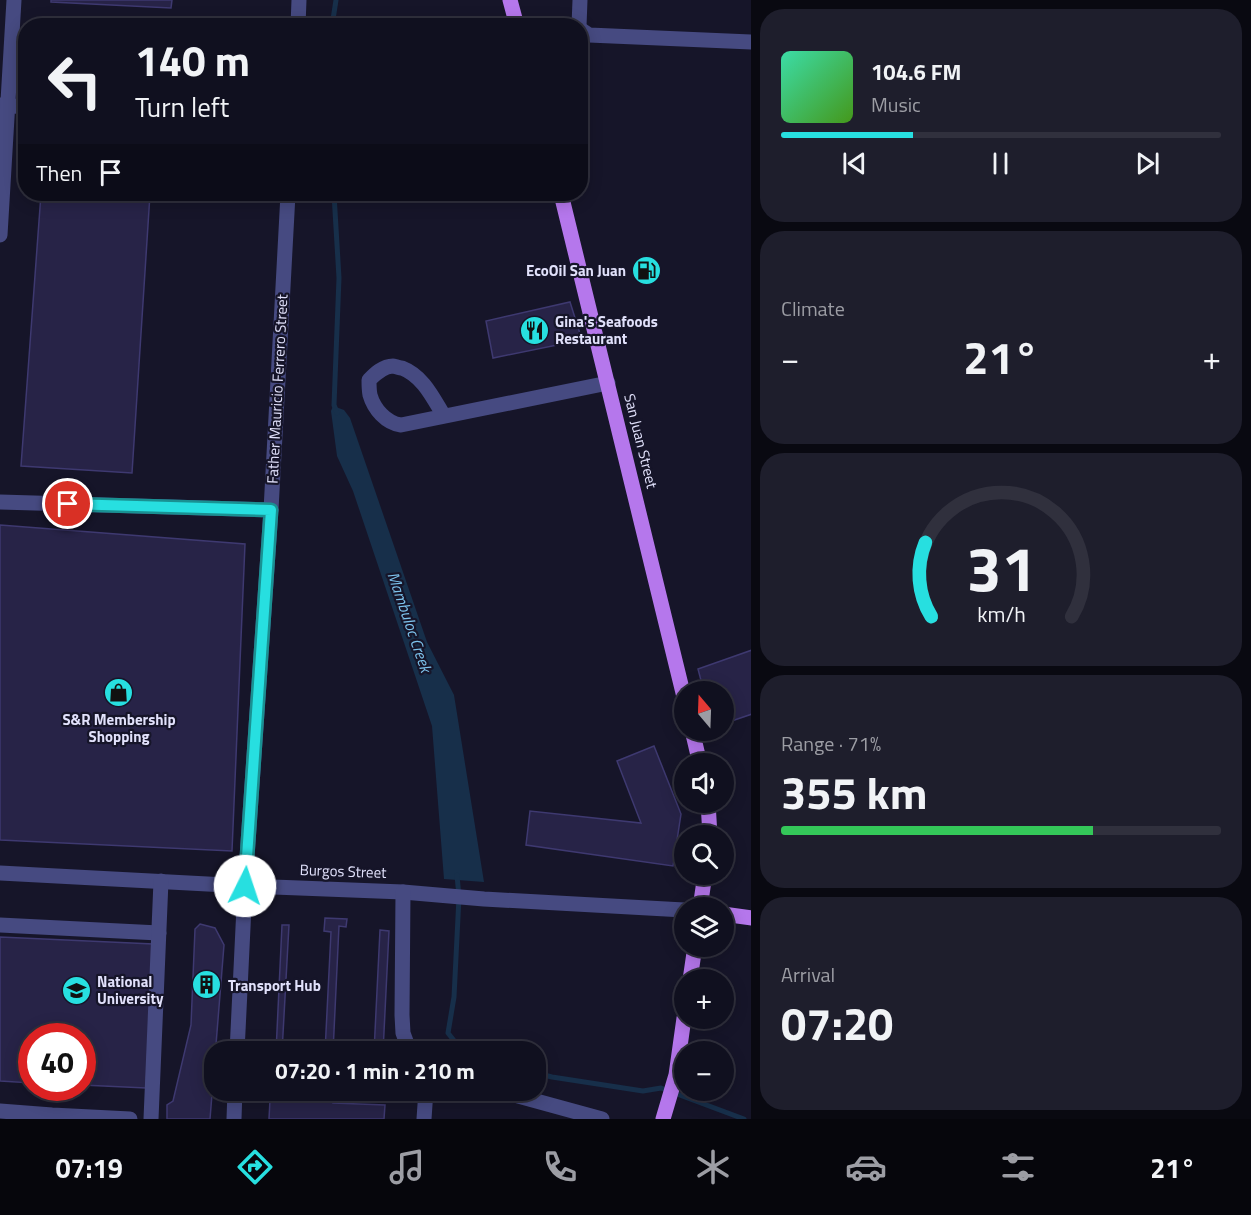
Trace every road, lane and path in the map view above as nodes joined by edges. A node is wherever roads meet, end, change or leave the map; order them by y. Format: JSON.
{"nodes":[{"id":1,"x":14,"y":0,"type":"edge"},
{"id":2,"x":299,"y":0,"type":"edge"},
{"id":3,"x":510,"y":0,"type":"edge"},
{"id":4,"x":580,"y":0,"type":"edge"},
{"id":5,"x":298,"y":18,"type":"edge"},
{"id":6,"x":515,"y":18,"type":"edge"},
{"id":7,"x":580,"y":18,"type":"edge"},
{"id":8,"x":588,"y":34,"type":"edge"},
{"id":9,"x":751,"y":42,"type":"edge"},
{"id":10,"x":4,"y":106,"type":"edge"},
{"id":11,"x":288,"y":201,"type":"edge"},
{"id":12,"x":563,"y":201,"type":"edge"},
{"id":13,"x":0,"y":236,"type":"edge"},
{"id":14,"x":608,"y":383,"type":"junction"},
{"id":15,"x":444,"y":416,"type":"junction"},
{"id":16,"x":0,"y":502,"type":"edge"},
{"id":17,"x":271,"y":510,"type":"junction"},
{"id":18,"x":680,"y":681,"type":"edge"},
{"id":19,"x":0,"y":873,"type":"edge"},
{"id":20,"x":161,"y":881,"type":"junction"},
{"id":21,"x":245,"y":886,"type":"junction"},
{"id":22,"x":403,"y":892,"type":"junction"},
{"id":23,"x":674,"y":909,"type":"edge"},
{"id":24,"x":734,"y":916,"type":"edge"},
{"id":25,"x":751,"y":918,"type":"edge"},
{"id":26,"x":0,"y":925,"type":"edge"},
{"id":27,"x":159,"y":933,"type":"junction"},
{"id":28,"x":682,"y":1029,"type":"edge"},
{"id":29,"x":238,"y":1041,"type":"edge"},
{"id":30,"x":406,"y":1041,"type":"edge"},
{"id":31,"x":235,"y":1101,"type":"edge"},
{"id":32,"x":425,"y":1101,"type":"edge"},
{"id":33,"x":536,"y":1101,"type":"edge"},
{"id":34,"x":0,"y":1111,"type":"edge"},
{"id":35,"x":664,"y":1115,"type":"edge"},
{"id":36,"x":130,"y":1119,"type":"edge"},
{"id":37,"x":151,"y":1119,"type":"edge"},
{"id":38,"x":234,"y":1119,"type":"edge"},
{"id":39,"x":424,"y":1119,"type":"edge"},
{"id":40,"x":602,"y":1119,"type":"edge"}],
"edges":[{"from":1,"to":10,"type":"street"},
{"from":2,"to":5,"type":"street"},
{"from":3,"to":6,"type":"main road"},
{"from":4,"to":7,"type":"street"},
{"from":8,"to":9,"type":"street"},
{"from":10,"to":13,"type":"street"},
{"from":11,"to":17,"type":"street","name":"Father Mauricio Ferrero Street"},
{"from":12,"to":14,"type":"main road","name":"San Juan Street"},
{"from":14,"to":15,"type":"street"},
{"from":14,"to":18,"type":"main road","name":"San Juan Street"},
{"from":15,"to":15,"type":"street"},
{"from":16,"to":17,"type":"street"},
{"from":17,"to":21,"type":"street","name":"Father Mauricio Ferrero Street"},
{"from":19,"to":20,"type":"street","name":"Burgos Street"},
{"from":20,"to":21,"type":"street","name":"Burgos Street"},
{"from":20,"to":27,"type":"street"},
{"from":21,"to":22,"type":"street","name":"Burgos Street"},
{"from":21,"to":29,"type":"street","name":"Father Mauricio Ferrero Street"},
{"from":22,"to":23,"type":"street","name":"Burgos Street"},
{"from":22,"to":30,"type":"street"},
{"from":24,"to":25,"type":"main road"},
{"from":26,"to":27,"type":"street"},
{"from":27,"to":37,"type":"street"},
{"from":28,"to":35,"type":"main road"},
{"from":31,"to":38,"type":"street"},
{"from":32,"to":39,"type":"street"},
{"from":33,"to":40,"type":"street"},
{"from":34,"to":36,"type":"street"}]}
